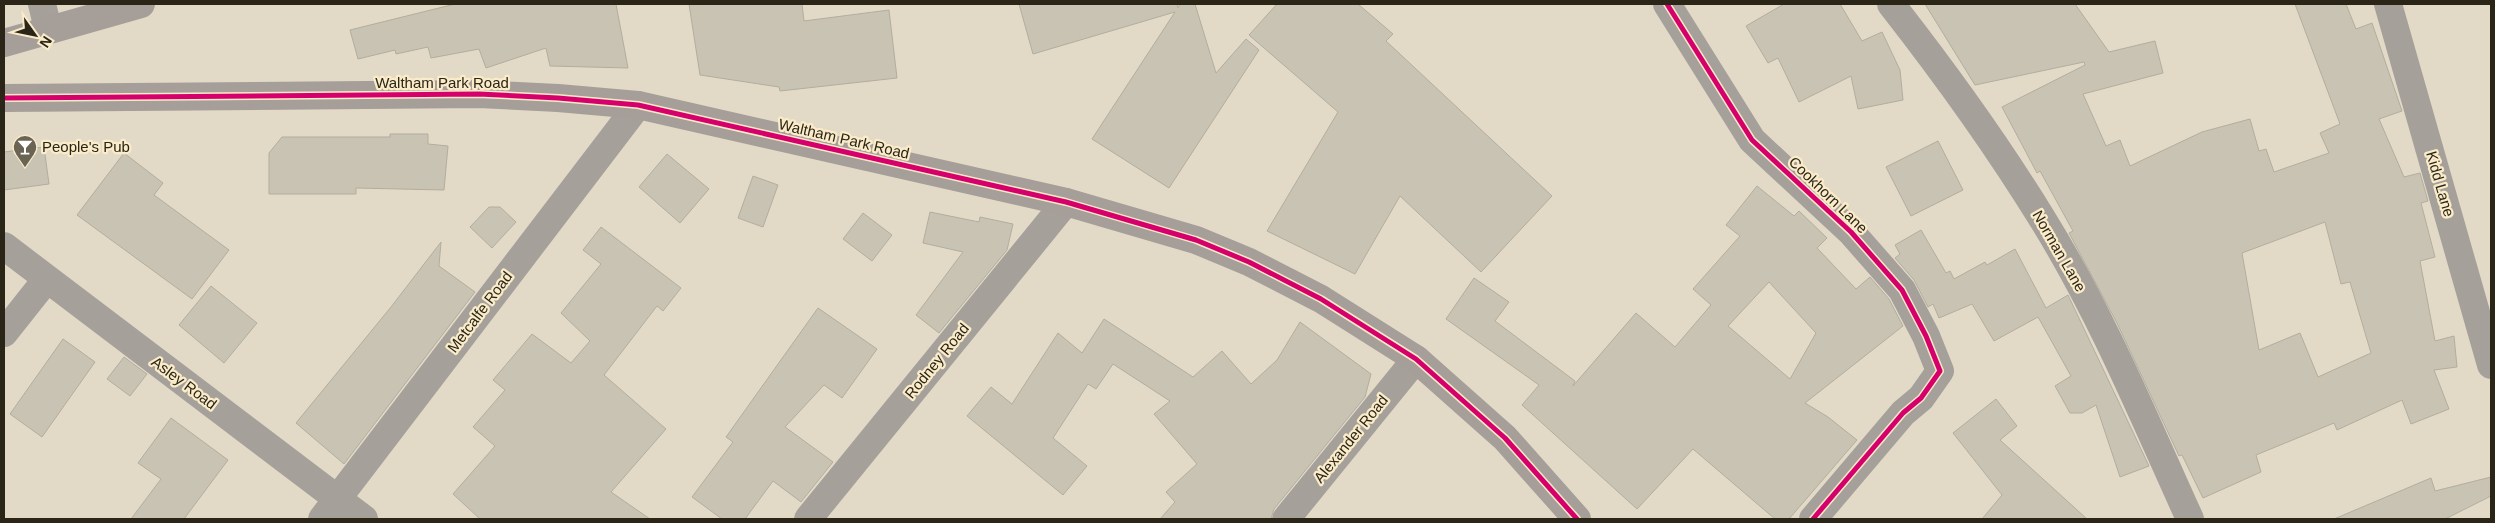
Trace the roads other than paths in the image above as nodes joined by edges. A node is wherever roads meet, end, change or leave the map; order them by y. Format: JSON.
{"nodes":[{"id":1,"x":141,"y":4,"type":"edge"},
{"id":2,"x":1666,"y":4,"type":"edge"},
{"id":3,"x":1891,"y":4,"type":"edge"},
{"id":4,"x":2388,"y":4,"type":"edge"},
{"id":5,"x":45,"y":17,"type":"edge"},
{"id":6,"x":4,"y":43,"type":"edge"},
{"id":7,"x":4,"y":98,"type":"edge"},
{"id":8,"x":638,"y":105,"type":"junction"},
{"id":9,"x":1066,"y":202,"type":"junction"},
{"id":10,"x":4,"y":246,"type":"edge"},
{"id":11,"x":46,"y":280,"type":"junction"},
{"id":12,"x":4,"y":333,"type":"edge"},
{"id":13,"x":1416,"y":359,"type":"junction"},
{"id":14,"x":2491,"y":365,"type":"edge"},
{"id":15,"x":330,"y":509,"type":"edge"},
{"id":16,"x":364,"y":519,"type":"edge"},
{"id":17,"x":808,"y":519,"type":"edge"},
{"id":18,"x":1286,"y":519,"type":"edge"},
{"id":19,"x":1577,"y":519,"type":"edge"},
{"id":20,"x":1813,"y":519,"type":"edge"},
{"id":21,"x":2190,"y":519,"type":"edge"}],
"edges":[{"from":1,"to":5,"type":"main road"},
{"from":2,"to":20,"type":"street","name":"Cookhorn Lane"},
{"from":3,"to":21,"type":"street","name":"Norman Lane"},
{"from":4,"to":14,"type":"street","name":"Kidd Lane"},
{"from":5,"to":6,"type":"main road"},
{"from":7,"to":8,"type":"main road","name":"Waltham Park Road"},
{"from":8,"to":9,"type":"main road","name":"Waltham Park Road"},
{"from":8,"to":15,"type":"street","name":"Metcalfe Road"},
{"from":9,"to":13,"type":"main road","name":"Waltham Park Road"},
{"from":9,"to":17,"type":"street","name":"Rodney Road"},
{"from":10,"to":11,"type":"street","name":"Asley Road"},
{"from":11,"to":12,"type":"street"},
{"from":11,"to":15,"type":"street","name":"Asley Road"},
{"from":13,"to":18,"type":"street","name":"Alexander Road"},
{"from":13,"to":19,"type":"main road","name":"Waltham Park Road"},
{"from":15,"to":16,"type":"street","name":"Asley Road"}]}
